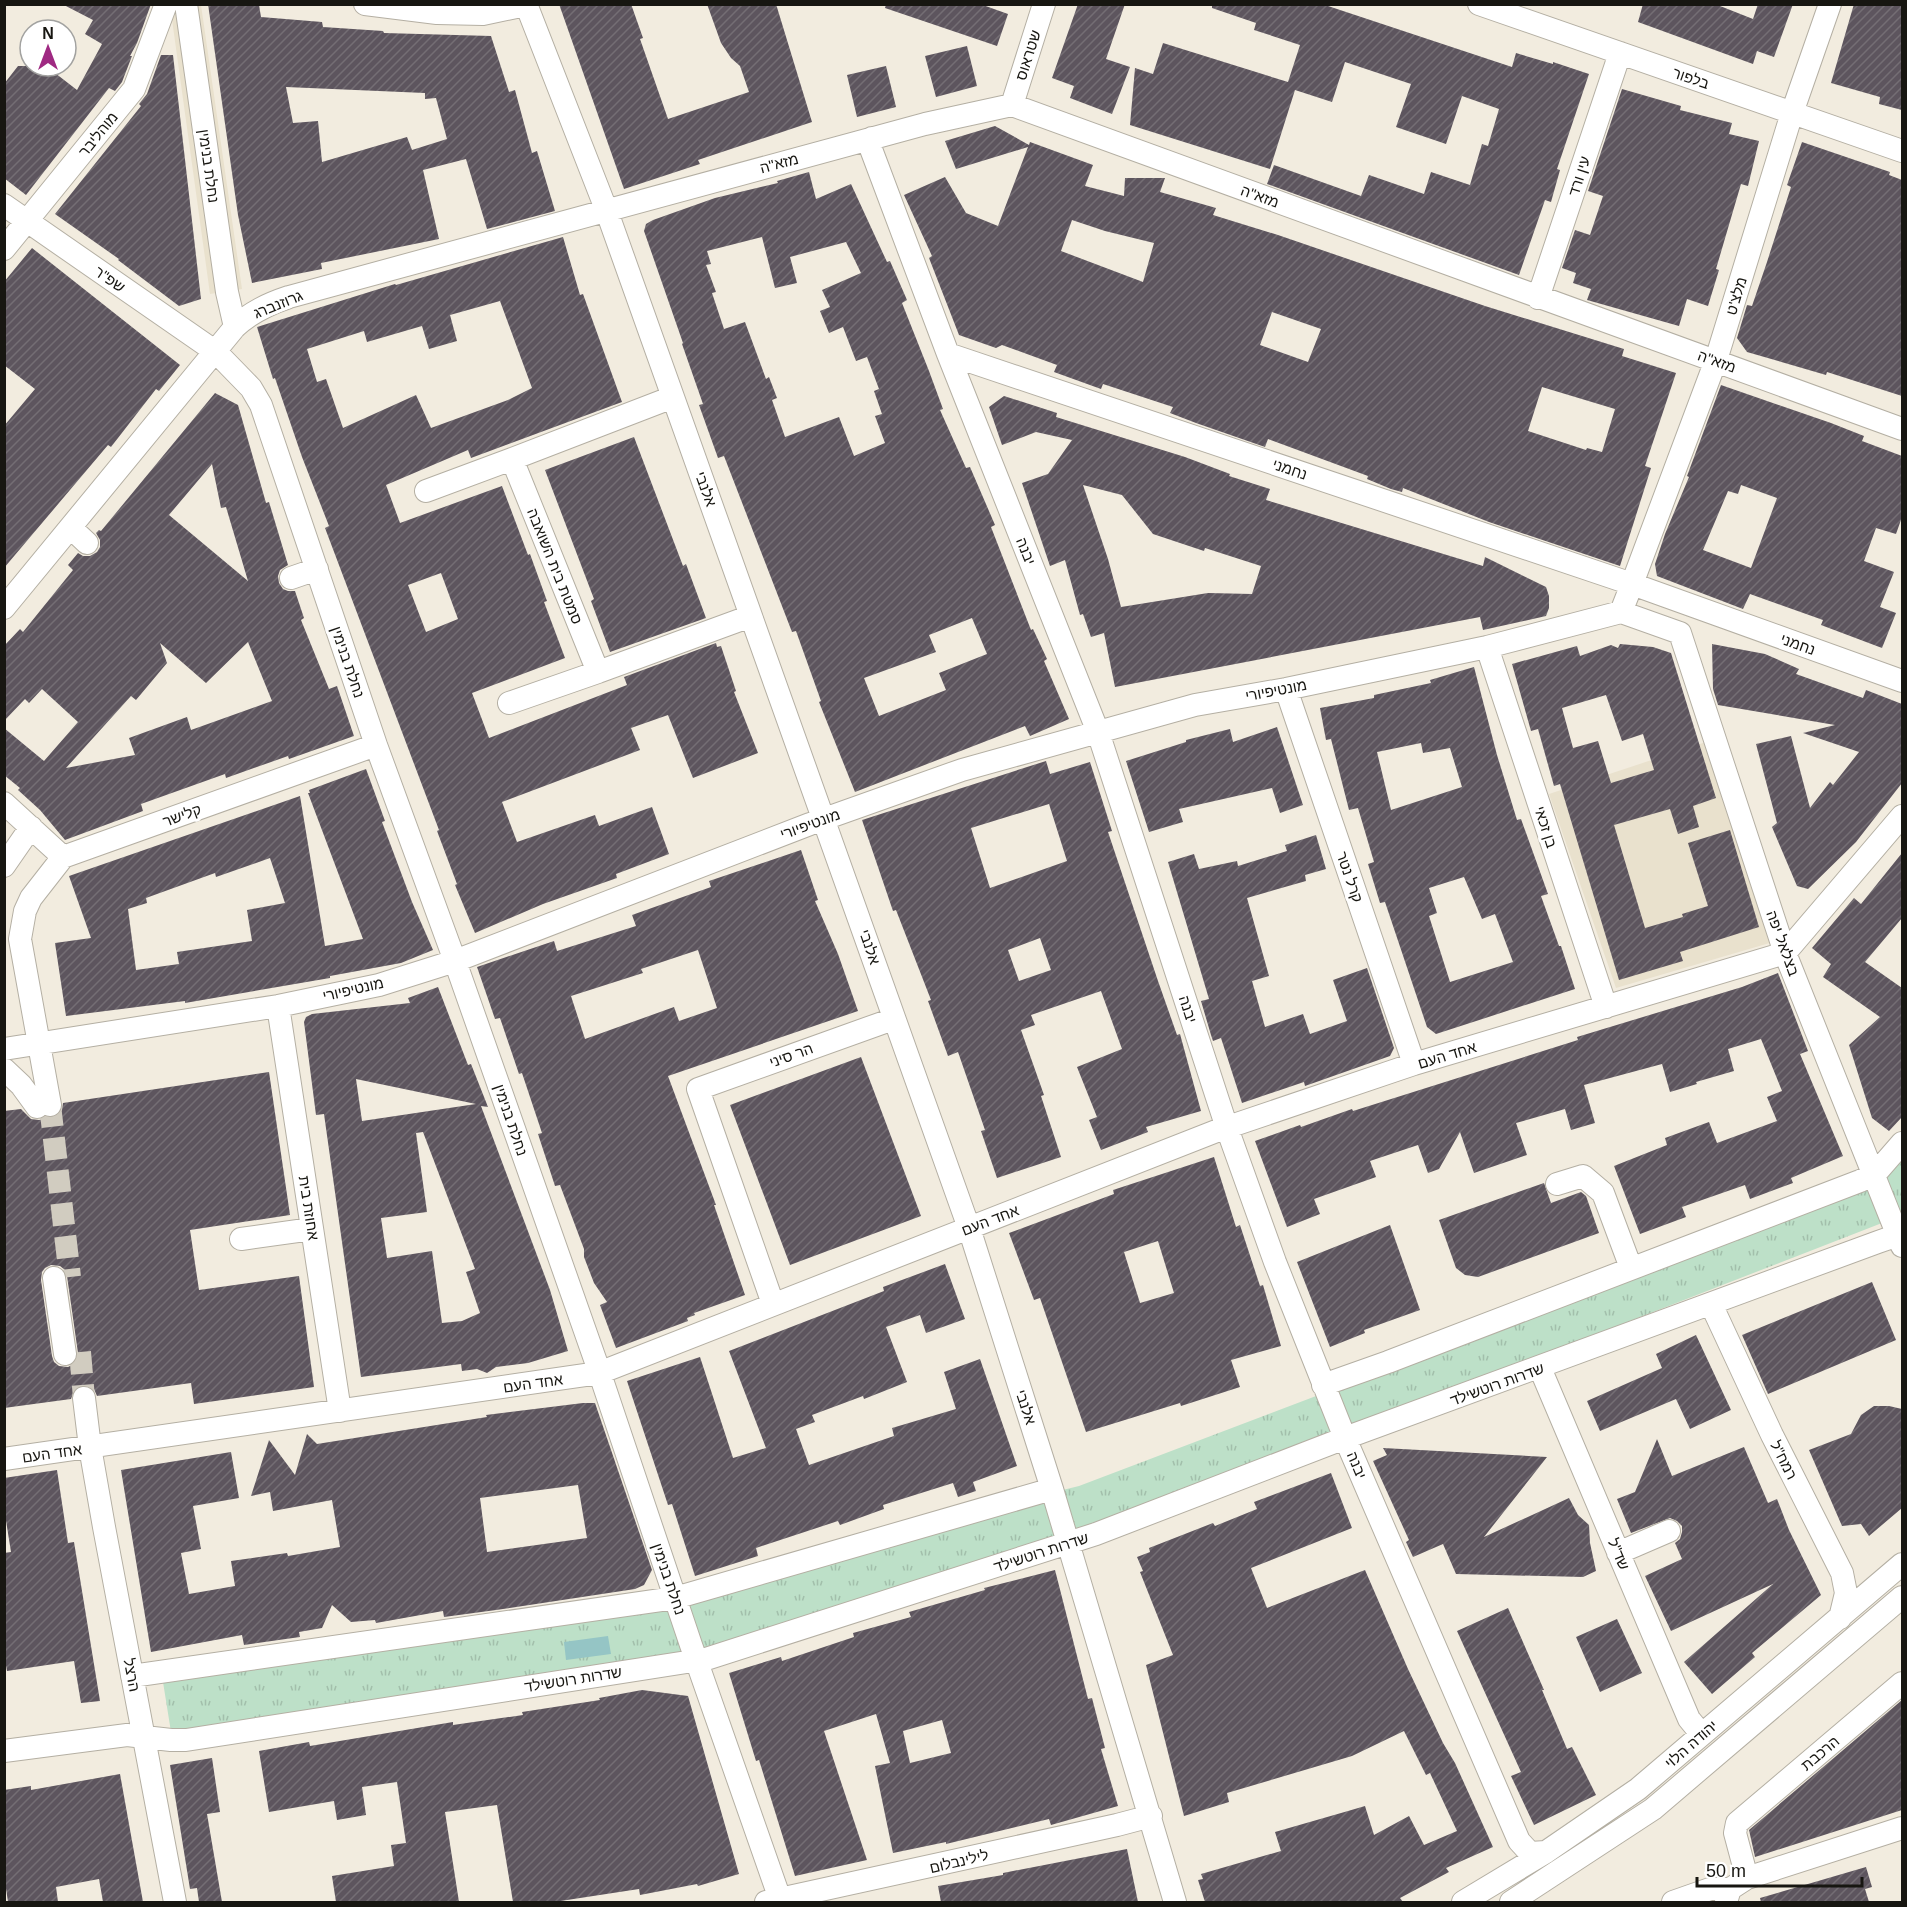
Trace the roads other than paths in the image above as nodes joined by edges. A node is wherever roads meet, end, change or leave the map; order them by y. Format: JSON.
{"nodes":[{"id":1,"x":166,"y":4,"type":"edge"},
{"id":2,"x":186,"y":4,"type":"edge"},
{"id":3,"x":364,"y":4,"type":"edge"},
{"id":4,"x":1044,"y":4,"type":"edge"},
{"id":5,"x":1479,"y":4,"type":"edge"},
{"id":6,"x":1830,"y":4,"type":"edge"},
{"id":7,"x":526,"y":5,"type":"edge"},
{"id":8,"x":1620,"y":53,"type":"junction"},
{"id":9,"x":1012,"y":105,"type":"junction"},
{"id":10,"x":1792,"y":113,"type":"junction"},
{"id":11,"x":872,"y":138,"type":"junction"},
{"id":12,"x":1902,"y":151,"type":"edge"},
{"id":13,"x":4,"y":205,"type":"edge"},
{"id":14,"x":606,"y":210,"type":"junction"},
{"id":15,"x":27,"y":222,"type":"junction"},
{"id":16,"x":4,"y":249,"type":"edge"},
{"id":17,"x":1538,"y":298,"type":"junction"},
{"id":18,"x":234,"y":327,"type":"junction"},
{"id":19,"x":216,"y":352,"type":"junction"},
{"id":20,"x":948,"y":354,"type":"junction"},
{"id":21,"x":1716,"y":360,"type":"junction"},
{"id":22,"x":673,"y":397,"type":"junction"},
{"id":23,"x":1902,"y":429,"type":"edge"},
{"id":24,"x":512,"y":459,"type":"junction"},
{"id":25,"x":426,"y":491,"type":"dead end"},
{"id":26,"x":317,"y":569,"type":"junction"},
{"id":27,"x":291,"y":578,"type":"dead end"},
{"id":28,"x":1632,"y":584,"type":"junction"},
{"id":29,"x":1694,"y":607,"type":"junction"},
{"id":30,"x":4,"y":608,"type":"edge"},
{"id":31,"x":1621,"y":612,"type":"junction"},
{"id":32,"x":751,"y":616,"type":"junction"},
{"id":33,"x":1680,"y":633,"type":"junction"},
{"id":34,"x":1487,"y":647,"type":"junction"},
{"id":35,"x":598,"y":672,"type":"junction"},
{"id":36,"x":1902,"y":681,"type":"edge"},
{"id":37,"x":1286,"y":689,"type":"junction"},
{"id":38,"x":509,"y":703,"type":"dead end"},
{"id":39,"x":1098,"y":732,"type":"junction"},
{"id":40,"x":376,"y":745,"type":"junction"},
{"id":41,"x":4,"y":803,"type":"edge"},
{"id":42,"x":1902,"y":816,"type":"edge"},
{"id":43,"x":824,"y":819,"type":"junction"},
{"id":44,"x":31,"y":827,"type":"junction"},
{"id":45,"x":63,"y":857,"type":"junction"},
{"id":46,"x":4,"y":866,"type":"edge"},
{"id":47,"x":1785,"y":953,"type":"junction"},
{"id":48,"x":455,"y":961,"type":"junction"},
{"id":49,"x":278,"y":1006,"type":"junction"},
{"id":50,"x":1606,"y":1007,"type":"junction"},
{"id":51,"x":885,"y":1022,"type":"dead end"},
{"id":52,"x":39,"y":1043,"type":"junction"},
{"id":53,"x":4,"y":1049,"type":"edge"},
{"id":54,"x":1414,"y":1064,"type":"junction"},
{"id":55,"x":4,"y":1069,"type":"edge"},
{"id":56,"x":1227,"y":1128,"type":"junction"},
{"id":57,"x":1902,"y":1143,"type":"edge"},
{"id":58,"x":1867,"y":1178,"type":"junction"},
{"id":59,"x":1557,"y":1184,"type":"dead end"},
{"id":60,"x":311,"y":1224,"type":"junction"},
{"id":61,"x":969,"y":1228,"type":"junction"},
{"id":62,"x":241,"y":1234,"type":"dead end"},
{"id":63,"x":1901,"y":1237,"type":"edge"},
{"id":64,"x":1631,"y":1269,"type":"junction"},
{"id":65,"x":62,"y":1277,"type":"tunnel mouth"},
{"id":66,"x":773,"y":1304,"type":"junction"},
{"id":67,"x":1711,"y":1304,"type":"junction"},
{"id":68,"x":73,"y":1353,"type":"tunnel mouth"},
{"id":69,"x":1540,"y":1368,"type":"junction"},
{"id":70,"x":599,"y":1373,"type":"junction"},
{"id":71,"x":1323,"y":1385,"type":"junction"},
{"id":72,"x":78,"y":1398,"type":"tunnel mouth"},
{"id":73,"x":340,"y":1411,"type":"junction"},
{"id":74,"x":1345,"y":1438,"type":"junction"},
{"id":75,"x":90,"y":1448,"type":"junction"},
{"id":76,"x":4,"y":1459,"type":"edge"},
{"id":77,"x":1052,"y":1489,"type":"junction"},
{"id":78,"x":1669,"y":1532,"type":"dead end"},
{"id":79,"x":1068,"y":1543,"type":"junction"},
{"id":80,"x":1618,"y":1553,"type":"junction"},
{"id":81,"x":1902,"y":1564,"type":"edge"},
{"id":82,"x":1902,"y":1597,"type":"edge"},
{"id":83,"x":675,"y":1598,"type":"junction"},
{"id":84,"x":1840,"y":1618,"type":"junction"},
{"id":85,"x":696,"y":1660,"type":"junction"},
{"id":86,"x":132,"y":1676,"type":"junction"},
{"id":87,"x":1902,"y":1683,"type":"edge"},
{"id":88,"x":1706,"y":1731,"type":"junction"},
{"id":89,"x":144,"y":1736,"type":"junction"},
{"id":90,"x":4,"y":1751,"type":"edge"},
{"id":91,"x":95,"y":1753,"type":"dead end"},
{"id":92,"x":4,"y":1765,"type":"edge"},
{"id":93,"x":1151,"y":1816,"type":"junction"},
{"id":94,"x":1902,"y":1828,"type":"edge"},
{"id":95,"x":1546,"y":1852,"type":"junction"},
{"id":96,"x":1734,"y":1890,"type":"edge"},
{"id":97,"x":175,"y":1902,"type":"edge"},
{"id":98,"x":776,"y":1902,"type":"edge"},
{"id":99,"x":1175,"y":1902,"type":"edge"},
{"id":100,"x":1463,"y":1902,"type":"edge"},
{"id":101,"x":1511,"y":1902,"type":"edge"},
{"id":102,"x":1673,"y":1902,"type":"edge"}],
"edges":[{"from":1,"to":15,"type":"street","name":"מוהליבר"},
{"from":2,"to":18,"type":"street","name":"נחלת בנימין"},
{"from":3,"to":7,"type":"street"},
{"from":4,"to":9,"type":"street","name":"שטראוס"},
{"from":5,"to":8,"type":"street","name":"בלפור"},
{"from":6,"to":10,"type":"street","name":"מלצ'ט"},
{"from":7,"to":14,"type":"street","name":"אלנבי"},
{"from":8,"to":10,"type":"street","name":"בלפור"},
{"from":8,"to":17,"type":"street","name":"עין ורד"},
{"from":9,"to":11,"type":"street","name":"מזא\"ה"},
{"from":9,"to":17,"type":"street","name":"מזא\"ה"},
{"from":10,"to":12,"type":"street","name":"בלפור"},
{"from":10,"to":21,"type":"street","name":"מלצ'ט"},
{"from":11,"to":14,"type":"street","name":"מזא\"ה"},
{"from":11,"to":20,"type":"street","name":"יבנה"},
{"from":13,"to":15,"type":"street","name":"שפ\"ר"},
{"from":14,"to":18,"type":"street","name":"גרוזנברג"},
{"from":14,"to":22,"type":"street","name":"אלנבי"},
{"from":15,"to":16,"type":"street","name":"מוהליבר"},
{"from":15,"to":19,"type":"street","name":"שפ\"ר"},
{"from":17,"to":21,"type":"street","name":"מזא\"ה"},
{"from":18,"to":19,"type":"street","name":"גרוזנברג"},
{"from":19,"to":26,"type":"street","name":"נחלת בנימין"},
{"from":19,"to":30,"type":"street","name":"גרוזנברג"},
{"from":20,"to":28,"type":"street","name":"נחמני"},
{"from":20,"to":39,"type":"street","name":"יבנה"},
{"from":21,"to":23,"type":"street","name":"מזא\"ה"},
{"from":21,"to":28,"type":"street","name":"מלצ'ט"},
{"from":22,"to":24,"type":"street"},
{"from":22,"to":32,"type":"street","name":"אלנבי"},
{"from":24,"to":25,"type":"street"},
{"from":24,"to":35,"type":"street","name":"סמטת בית השואבה"},
{"from":26,"to":27,"type":"street"},
{"from":26,"to":40,"type":"street","name":"נחלת בנימין"},
{"from":28,"to":29,"type":"street","name":"נחמני"},
{"from":28,"to":31,"type":"street","name":"מלצ'ט"},
{"from":29,"to":33,"type":"street"},
{"from":29,"to":36,"type":"street","name":"נחמני"},
{"from":31,"to":33,"type":"street"},
{"from":31,"to":34,"type":"street","name":"מונטיפיורי"},
{"from":32,"to":35,"type":"street"},
{"from":32,"to":43,"type":"street","name":"אלנבי"},
{"from":33,"to":47,"type":"street","name":"בצלאל יפה"},
{"from":34,"to":37,"type":"street","name":"מונטיפיורי"},
{"from":34,"to":50,"type":"street","name":"בן זכאי"},
{"from":35,"to":38,"type":"street"},
{"from":37,"to":39,"type":"street","name":"מונטיפיורי"},
{"from":37,"to":54,"type":"street","name":"קרל נטר"},
{"from":39,"to":43,"type":"street","name":"מונטיפיורי"},
{"from":39,"to":56,"type":"street","name":"יבנה"},
{"from":40,"to":45,"type":"street","name":"קלישר"},
{"from":40,"to":48,"type":"street","name":"נחלת בנימין"},
{"from":41,"to":44,"type":"street"},
{"from":42,"to":47,"type":"street"},
{"from":43,"to":48,"type":"street","name":"מונטיפיורי"},
{"from":43,"to":61,"type":"street","name":"אלנבי"},
{"from":44,"to":45,"type":"street"},
{"from":44,"to":46,"type":"street"},
{"from":45,"to":52,"type":"street"},
{"from":47,"to":50,"type":"street","name":"אחד העם"},
{"from":47,"to":58,"type":"street","name":"בצלאל יפה"},
{"from":48,"to":49,"type":"street","name":"מונטיפיורי"},
{"from":48,"to":70,"type":"street","name":"נחלת בנימין"},
{"from":49,"to":52,"type":"street","name":"מונטיפיורי"},
{"from":49,"to":60,"type":"street","name":"אחוזת בית"},
{"from":50,"to":54,"type":"street","name":"אחד העם"},
{"from":51,"to":66,"type":"street","name":"הר סיני"},
{"from":52,"to":53,"type":"street","name":"מונטיפיורי"},
{"from":52,"to":55,"type":"street"},
{"from":54,"to":56,"type":"street","name":"אחד העם"},
{"from":56,"to":61,"type":"street","name":"אחד העם"},
{"from":56,"to":71,"type":"street","name":"יבנה"},
{"from":57,"to":58,"type":"street"},
{"from":58,"to":63,"type":"street"},
{"from":58,"to":64,"type":"street"},
{"from":59,"to":64,"type":"street"},
{"from":60,"to":62,"type":"street"},
{"from":60,"to":73,"type":"street","name":"אחוזת בית"},
{"from":61,"to":66,"type":"street","name":"אחד העם"},
{"from":61,"to":77,"type":"street","name":"אלנבי"},
{"from":63,"to":67,"type":"street","name":"שדרות רוטשילד"},
{"from":64,"to":71,"type":"street"},
{"from":65,"to":68,"type":"street"},
{"from":66,"to":70,"type":"street","name":"אחד העם"},
{"from":67,"to":69,"type":"street","name":"שדרות רוטשילד"},
{"from":67,"to":84,"type":"street","name":"רמח\"ל"},
{"from":69,"to":74,"type":"street","name":"שדרות רוטשילד"},
{"from":69,"to":80,"type":"street","name":"שד\"ל"},
{"from":70,"to":73,"type":"street","name":"אחד העם"},
{"from":70,"to":83,"type":"street","name":"נחלת בנימין"},
{"from":71,"to":74,"type":"street","name":"יבנה"},
{"from":72,"to":75,"type":"street","name":"הרצל"},
{"from":73,"to":75,"type":"street","name":"אחד העם"},
{"from":74,"to":79,"type":"street","name":"שדרות רוטשילד"},
{"from":74,"to":95,"type":"street","name":"יבנה"},
{"from":75,"to":76,"type":"street","name":"אחד העם"},
{"from":75,"to":86,"type":"street","name":"הרצל"},
{"from":77,"to":79,"type":"street","name":"אלנבי"},
{"from":77,"to":83,"type":"street"},
{"from":78,"to":80,"type":"street"},
{"from":79,"to":85,"type":"street","name":"שדרות רוטשילד"},
{"from":79,"to":93,"type":"street","name":"אלנבי"},
{"from":80,"to":88,"type":"street","name":"שד\"ל"},
{"from":81,"to":84,"type":"street","name":"יהודה הלוי"},
{"from":82,"to":101,"type":"street","name":"יהודה הלוי"},
{"from":83,"to":85,"type":"street","name":"נחלת בנימין"},
{"from":83,"to":86,"type":"street"},
{"from":84,"to":88,"type":"street","name":"יהודה הלוי"},
{"from":85,"to":89,"type":"street","name":"שדרות רוטשילד"},
{"from":85,"to":98,"type":"street","name":"נחלת בנימין"},
{"from":86,"to":89,"type":"street","name":"הרצל"},
{"from":87,"to":96,"type":"street","name":"הרכבת"},
{"from":88,"to":95,"type":"street","name":"יהודה הלוי"},
{"from":89,"to":90,"type":"street","name":"שדרות רוטשילד"},
{"from":89,"to":97,"type":"street","name":"הרצל"},
{"from":91,"to":92,"type":"street"},
{"from":93,"to":98,"type":"street","name":"לילינבלום"},
{"from":93,"to":99,"type":"street","name":"אלנבי"},
{"from":94,"to":96,"type":"street"},
{"from":95,"to":100,"type":"street","name":"יהודה הלוי"},
{"from":96,"to":102,"type":"street"}]}
